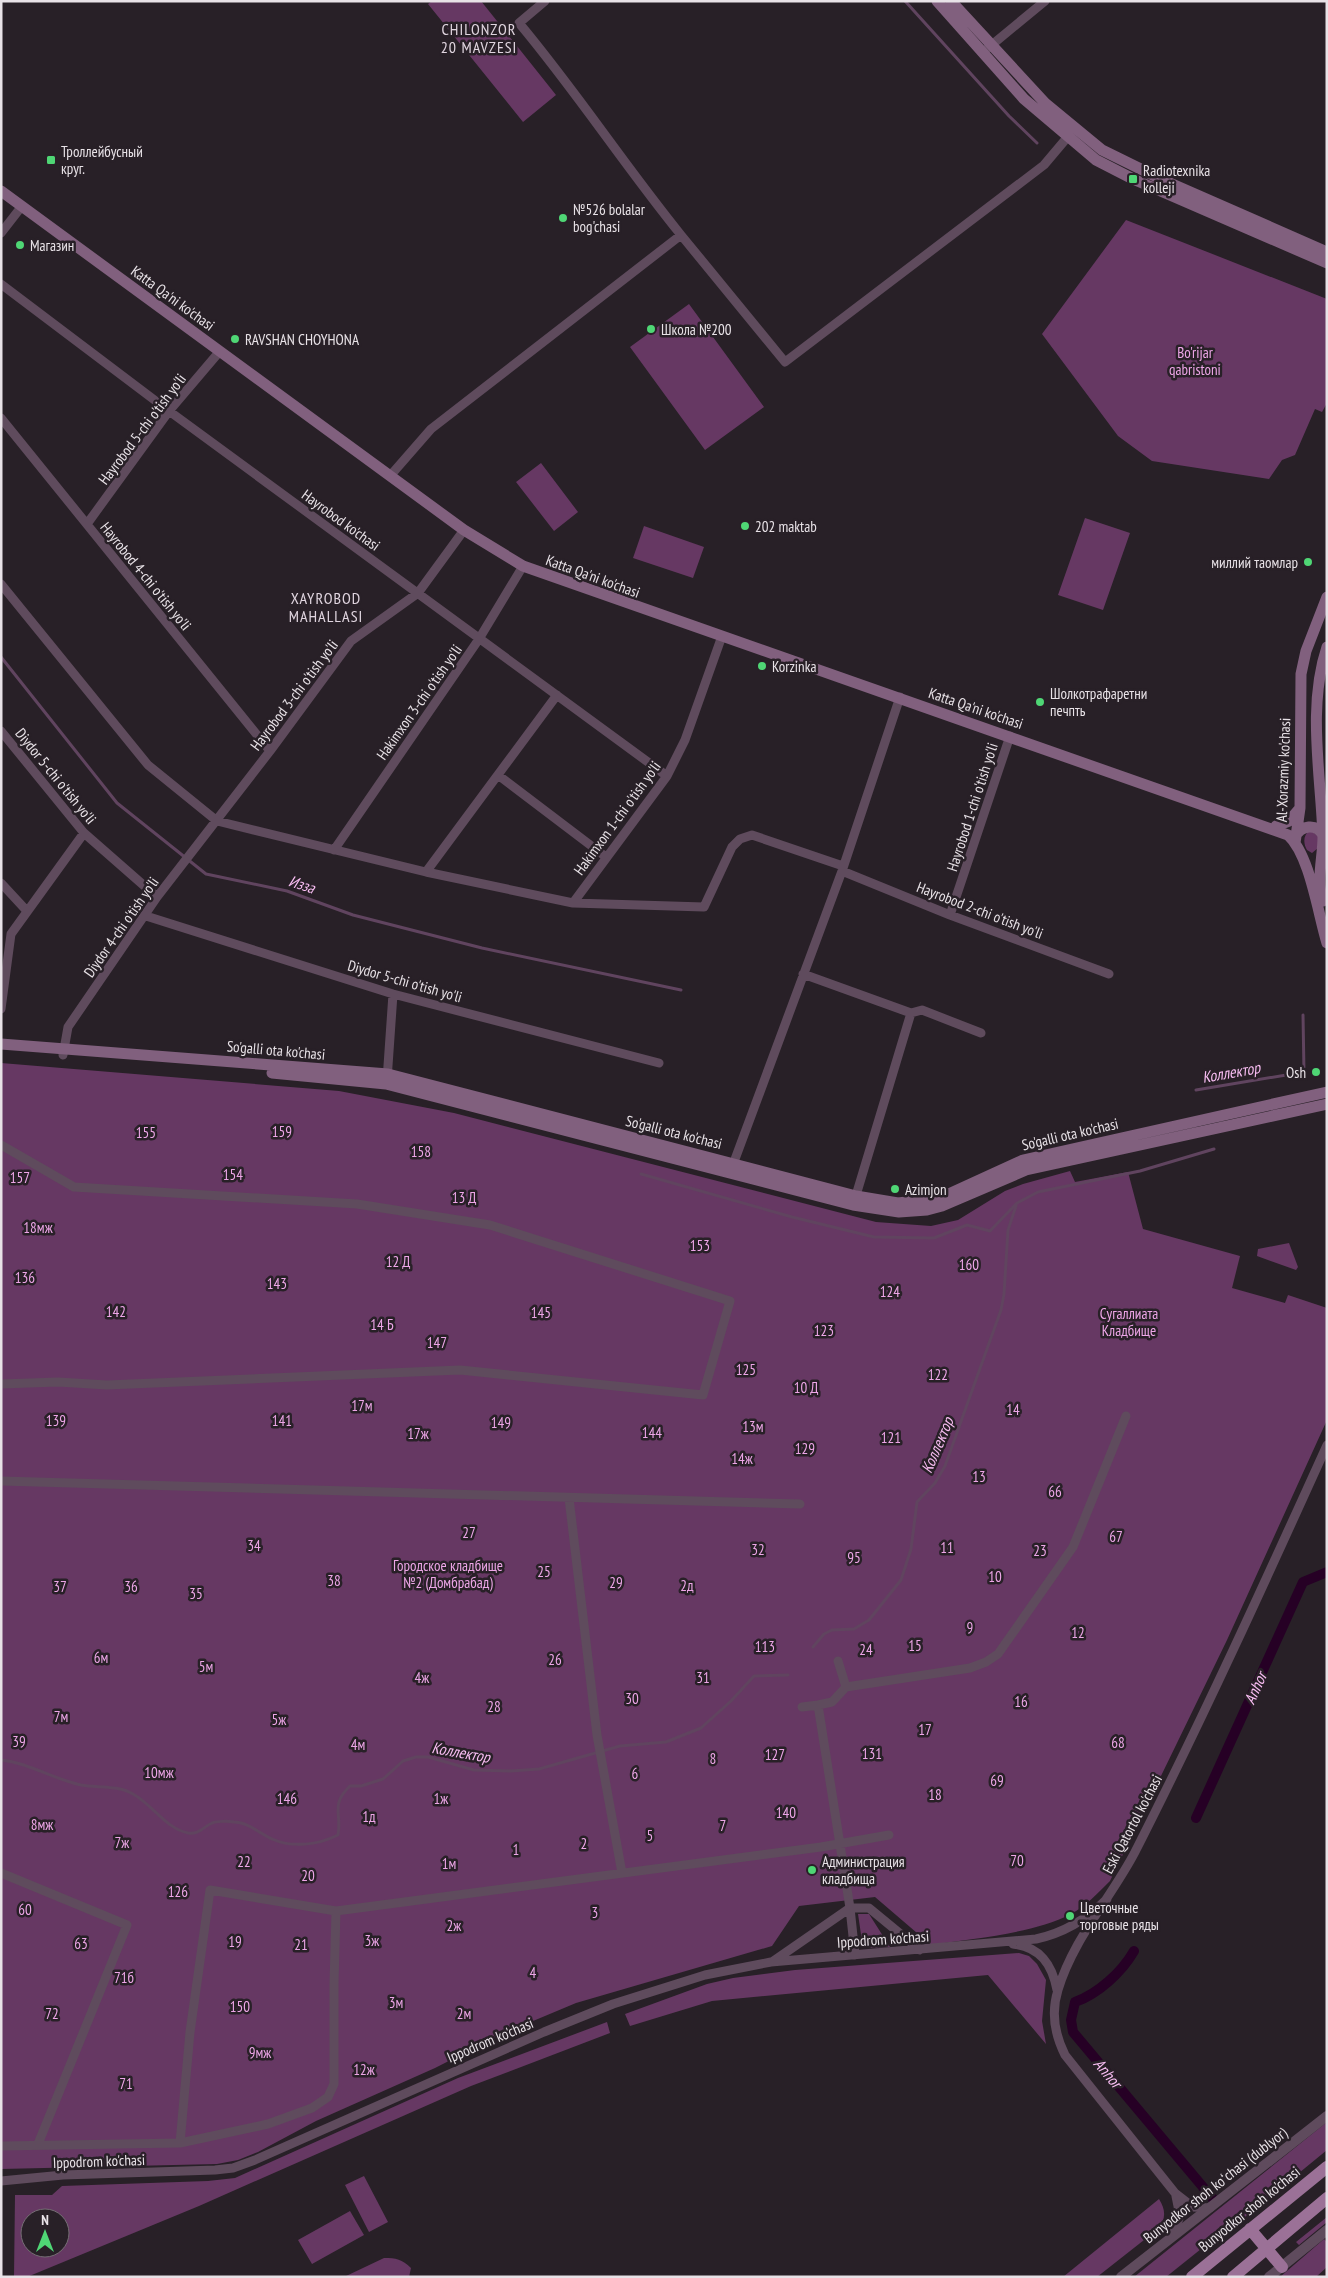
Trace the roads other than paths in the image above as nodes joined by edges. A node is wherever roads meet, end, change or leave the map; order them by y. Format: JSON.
{"nodes":[{"id":1,"x":546,"y":1,"type":"edge"},
{"id":2,"x":936,"y":1,"type":"edge"},
{"id":3,"x":951,"y":1,"type":"edge"},
{"id":4,"x":1045,"y":1,"type":"edge"},
{"id":5,"x":986,"y":49,"type":"junction"},
{"id":6,"x":1071,"y":134,"type":"junction"},
{"id":7,"x":1,"y":191,"type":"edge"},
{"id":8,"x":22,"y":206,"type":"junction"},
{"id":9,"x":1,"y":233,"type":"edge"},
{"id":10,"x":681,"y":235,"type":"junction"},
{"id":11,"x":1327,"y":252,"type":"edge"},
{"id":12,"x":1327,"y":263,"type":"edge"},
{"id":13,"x":1,"y":284,"type":"edge"},
{"id":14,"x":220,"y":351,"type":"junction"},
{"id":15,"x":169,"y":411,"type":"junction"},
{"id":16,"x":1,"y":418,"type":"edge"},
{"id":17,"x":390,"y":476,"type":"junction"},
{"id":18,"x":87,"y":524,"type":"junction"},
{"id":19,"x":464,"y":530,"type":"junction"},
{"id":20,"x":523,"y":566,"type":"junction"},
{"id":21,"x":1,"y":584,"type":"edge"},
{"id":22,"x":418,"y":593,"type":"junction"},
{"id":23,"x":1327,"y":597,"type":"edge"},
{"id":24,"x":722,"y":636,"type":"junction"},
{"id":25,"x":479,"y":639,"type":"junction"},
{"id":26,"x":1327,"y":647,"type":"edge"},
{"id":27,"x":557,"y":695,"type":"junction"},
{"id":28,"x":900,"y":697,"type":"junction"},
{"id":29,"x":1,"y":731,"type":"edge"},
{"id":30,"x":1010,"y":736,"type":"junction"},
{"id":31,"x":270,"y":752,"type":"junction"},
{"id":32,"x":498,"y":775,"type":"junction"},
{"id":33,"x":667,"y":776,"type":"junction"},
{"id":34,"x":1300,"y":808,"type":"junction"},
{"id":35,"x":217,"y":821,"type":"junction"},
{"id":36,"x":1260,"y":824,"type":"junction"},
{"id":37,"x":1276,"y":826,"type":"junction"},
{"id":38,"x":84,"y":833,"type":"junction"},
{"id":39,"x":1296,"y":835,"type":"junction"},
{"id":40,"x":1322,"y":835,"type":"junction"},
{"id":41,"x":1322,"y":849,"type":"junction"},
{"id":42,"x":334,"y":850,"type":"junction"},
{"id":43,"x":1300,"y":854,"type":"junction"},
{"id":44,"x":606,"y":857,"type":"junction"},
{"id":45,"x":1324,"y":865,"type":"edge"},
{"id":46,"x":843,"y":869,"type":"junction"},
{"id":47,"x":426,"y":872,"type":"junction"},
{"id":48,"x":1,"y":884,"type":"edge"},
{"id":49,"x":157,"y":897,"type":"junction"},
{"id":50,"x":573,"y":903,"type":"junction"},
{"id":51,"x":26,"y":910,"type":"junction"},
{"id":52,"x":950,"y":914,"type":"junction"},
{"id":53,"x":1327,"y":914,"type":"edge"},
{"id":54,"x":146,"y":916,"type":"junction"},
{"id":55,"x":1,"y":933,"type":"edge"},
{"id":56,"x":11,"y":934,"type":"junction"},
{"id":57,"x":1327,"y":943,"type":"edge"},
{"id":58,"x":803,"y":974,"type":"junction"},
{"id":59,"x":1109,"y":974,"type":"dead end"},
{"id":60,"x":393,"y":994,"type":"junction"},
{"id":61,"x":1,"y":1009,"type":"edge"},
{"id":62,"x":911,"y":1013,"type":"junction"},
{"id":63,"x":981,"y":1033,"type":"dead end"},
{"id":64,"x":1,"y":1044,"type":"edge"},
{"id":65,"x":1,"y":1051,"type":"edge"},
{"id":66,"x":63,"y":1052,"type":"junction"},
{"id":67,"x":659,"y":1063,"type":"dead end"},
{"id":68,"x":387,"y":1079,"type":"junction"},
{"id":69,"x":1327,"y":1092,"type":"edge"},
{"id":70,"x":1327,"y":1104,"type":"edge"},
{"id":71,"x":1,"y":1145,"type":"edge"},
{"id":72,"x":732,"y":1168,"type":"junction"},
{"id":73,"x":855,"y":1200,"type":"junction"},
{"id":74,"x":1,"y":1384,"type":"edge"},
{"id":75,"x":1126,"y":1416,"type":"dead end"},
{"id":76,"x":1327,"y":1445,"type":"edge"},
{"id":77,"x":1,"y":1481,"type":"edge"},
{"id":78,"x":569,"y":1498,"type":"junction"},
{"id":79,"x":800,"y":1504,"type":"dead end"},
{"id":80,"x":838,"y":1661,"type":"dead end"},
{"id":81,"x":846,"y":1687,"type":"junction"},
{"id":82,"x":818,"y":1705,"type":"junction"},
{"id":83,"x":802,"y":1707,"type":"dead end"},
{"id":84,"x":889,"y":1835,"type":"dead end"},
{"id":85,"x":840,"y":1844,"type":"junction"},
{"id":86,"x":1,"y":1873,"type":"edge"},
{"id":87,"x":622,"y":1873,"type":"junction"},
{"id":88,"x":1107,"y":1899,"type":"junction"},
{"id":89,"x":850,"y":1908,"type":"junction"},
{"id":90,"x":336,"y":1911,"type":"junction"},
{"id":91,"x":998,"y":1944,"type":"junction"},
{"id":92,"x":920,"y":1950,"type":"junction"},
{"id":93,"x":855,"y":1955,"type":"junction"},
{"id":94,"x":771,"y":1962,"type":"junction"},
{"id":95,"x":1057,"y":1992,"type":"junction"},
{"id":96,"x":1327,"y":2116,"type":"edge"},
{"id":97,"x":180,"y":2142,"type":"junction"},
{"id":98,"x":38,"y":2144,"type":"junction"},
{"id":99,"x":1,"y":2146,"type":"edge"},
{"id":100,"x":1327,"y":2167,"type":"edge"},
{"id":101,"x":1,"y":2181,"type":"edge"},
{"id":102,"x":1175,"y":2194,"type":"junction"},
{"id":103,"x":1327,"y":2198,"type":"edge"},
{"id":104,"x":1213,"y":2207,"type":"junction"},
{"id":105,"x":1250,"y":2230,"type":"junction"},
{"id":106,"x":1327,"y":2230,"type":"edge"},
{"id":107,"x":1170,"y":2239,"type":"junction"},
{"id":108,"x":1267,"y":2249,"type":"junction"},
{"id":109,"x":1282,"y":2267,"type":"junction"},
{"id":110,"x":1121,"y":2277,"type":"edge"},
{"id":111,"x":1192,"y":2277,"type":"edge"},
{"id":112,"x":1233,"y":2277,"type":"edge"},
{"id":113,"x":1269,"y":2277,"type":"edge"}],
"edges":[{"from":1,"to":10,"type":"street"},
{"from":2,"to":5,"type":"main road"},
{"from":3,"to":5,"type":"main road"},
{"from":4,"to":5,"type":"street"},
{"from":5,"to":6,"type":"main road"},
{"from":6,"to":10,"type":"street"},
{"from":6,"to":11,"type":"main road"},
{"from":6,"to":12,"type":"main road"},
{"from":7,"to":8,"type":"main road","name":"Katta Qa'ni ko'chasi"},
{"from":8,"to":9,"type":"street"},
{"from":8,"to":14,"type":"main road","name":"Katta Qa'ni ko'chasi"},
{"from":10,"to":17,"type":"street"},
{"from":13,"to":15,"type":"street","name":"Hayrobod ko'chasi"},
{"from":14,"to":15,"type":"street","name":"Hayrobod 5-chi o'tish yo'li"},
{"from":14,"to":17,"type":"main road","name":"Katta Qa'ni ko'chasi"},
{"from":15,"to":18,"type":"street","name":"Hayrobod 5-chi o'tish yo'li"},
{"from":15,"to":22,"type":"street","name":"Hayrobod ko'chasi"},
{"from":16,"to":18,"type":"street","name":"Hayrobod 4-chi o'tish yo'li"},
{"from":17,"to":19,"type":"main road","name":"Katta Qa'ni ko'chasi"},
{"from":18,"to":31,"type":"street","name":"Hayrobod 4-chi o'tish yo'li"},
{"from":19,"to":20,"type":"main road","name":"Katta Qa'ni ko'chasi"},
{"from":19,"to":22,"type":"street","name":"Hayrobod 3-chi o'tish yo'li"},
{"from":20,"to":24,"type":"main road","name":"Katta Qa'ni ko'chasi"},
{"from":20,"to":25,"type":"street","name":"Hakimxon 3-chi o'tish yo'li"},
{"from":21,"to":35,"type":"street"},
{"from":22,"to":25,"type":"street","name":"Hayrobod ko'chasi"},
{"from":22,"to":31,"type":"street","name":"Hayrobod 3-chi o'tish yo'li"},
{"from":23,"to":34,"type":"main road","name":"Al-Xorazmiy ko'chasi"},
{"from":24,"to":28,"type":"main road","name":"Katta Qa'ni ko'chasi"},
{"from":24,"to":33,"type":"street","name":"Hakimxon 1-chi o'tish yo'li"},
{"from":25,"to":27,"type":"street","name":"Hayrobod ko'chasi"},
{"from":25,"to":42,"type":"street","name":"Hakimxon 3-chi o'tish yo'li"},
{"from":26,"to":40,"type":"main road"},
{"from":27,"to":32,"type":"street"},
{"from":27,"to":33,"type":"street","name":"Hayrobod ko'chasi"},
{"from":28,"to":30,"type":"main road","name":"Katta Qa'ni ko'chasi"},
{"from":28,"to":46,"type":"street"},
{"from":29,"to":38,"type":"street","name":"Diydor 5-chi o'tish yo'li"},
{"from":30,"to":36,"type":"main road","name":"Katta Qa'ni ko'chasi"},
{"from":30,"to":52,"type":"street","name":"Hayrobod 1-chi o'tish yo'li"},
{"from":31,"to":35,"type":"street","name":"Hayrobod 3-chi o'tish yo'li"},
{"from":32,"to":44,"type":"street"},
{"from":32,"to":47,"type":"street"},
{"from":33,"to":44,"type":"street","name":"Hakimxon 1-chi o'tish yo'li"},
{"from":34,"to":37,"type":"main road"},
{"from":34,"to":39,"type":"main road","name":"Al-Xorazmiy ko'chasi"},
{"from":35,"to":42,"type":"street"},
{"from":35,"to":49,"type":"street","name":"Diydor 4-chi o'tish yo'li"},
{"from":36,"to":37,"type":"main road"},
{"from":36,"to":39,"type":"main road"},
{"from":37,"to":39,"type":"main road"},
{"from":38,"to":49,"type":"street","name":"Diydor 5-chi o'tish yo'li"},
{"from":38,"to":51,"type":"street"},
{"from":39,"to":40,"type":"main road"},
{"from":39,"to":43,"type":"main road","name":"Al-Xorazmiy ko'chasi"},
{"from":40,"to":41,"type":"main road"},
{"from":41,"to":43,"type":"main road"},
{"from":41,"to":45,"type":"main road"},
{"from":42,"to":47,"type":"street"},
{"from":43,"to":57,"type":"main road","name":"Al-Xorazmiy ko'chasi"},
{"from":44,"to":50,"type":"street","name":"Hakimxon 1-chi o'tish yo'li"},
{"from":45,"to":53,"type":"main road"},
{"from":46,"to":50,"type":"street","name":"Hayrobod 2-chi o'tish yo'li"},
{"from":46,"to":52,"type":"street","name":"Hayrobod 2-chi o'tish yo'li"},
{"from":46,"to":58,"type":"street"},
{"from":47,"to":50,"type":"street"},
{"from":48,"to":51,"type":"street"},
{"from":49,"to":54,"type":"street","name":"Diydor 4-chi o'tish yo'li"},
{"from":51,"to":56,"type":"street"},
{"from":52,"to":59,"type":"street","name":"Hayrobod 2-chi o'tish yo'li"},
{"from":54,"to":60,"type":"street","name":"Diydor 5-chi o'tish yo'li"},
{"from":54,"to":66,"type":"street","name":"Diydor 4-chi o'tish yo'li"},
{"from":55,"to":56,"type":"street"},
{"from":56,"to":61,"type":"street"},
{"from":58,"to":62,"type":"street"},
{"from":58,"to":72,"type":"street"},
{"from":60,"to":67,"type":"street","name":"Diydor 5-chi o'tish yo'li"},
{"from":60,"to":68,"type":"street"},
{"from":62,"to":63,"type":"street"},
{"from":62,"to":73,"type":"street"},
{"from":64,"to":66,"type":"main road","name":"So'galli ota ko'chasi"},
{"from":65,"to":66,"type":"main road","name":"So'galli ota ko'chasi"},
{"from":66,"to":68,"type":"main road","name":"So'galli ota ko'chasi"},
{"from":68,"to":72,"type":"main road","name":"So'galli ota ko'chasi"},
{"from":69,"to":73,"type":"main road","name":"So'galli ota ko'chasi"},
{"from":70,"to":73,"type":"main road","name":"So'galli ota ko'chasi"},
{"from":71,"to":74,"type":"street"},
{"from":72,"to":73,"type":"main road","name":"So'galli ota ko'chasi"},
{"from":75,"to":81,"type":"street"},
{"from":76,"to":88,"type":"street","name":"Eski Qatortol ko'chasi"},
{"from":77,"to":78,"type":"street"},
{"from":78,"to":79,"type":"street"},
{"from":78,"to":87,"type":"street"},
{"from":80,"to":81,"type":"street"},
{"from":81,"to":82,"type":"street"},
{"from":82,"to":83,"type":"street"},
{"from":82,"to":85,"type":"street"},
{"from":84,"to":85,"type":"street"},
{"from":85,"to":87,"type":"street"},
{"from":85,"to":89,"type":"street"},
{"from":86,"to":98,"type":"street"},
{"from":87,"to":90,"type":"street"},
{"from":88,"to":91,"type":"street","name":"Ippodrom ko'chasi"},
{"from":88,"to":95,"type":"street","name":"Eski Qatortol ko'chasi"},
{"from":89,"to":92,"type":"street"},
{"from":89,"to":93,"type":"street"},
{"from":89,"to":94,"type":"street"},
{"from":90,"to":97,"type":"street"},
{"from":90,"to":97,"type":"street"},
{"from":91,"to":92,"type":"street","name":"Ippodrom ko'chasi"},
{"from":91,"to":95,"type":"street","name":"Ippodrom ko'chasi"},
{"from":92,"to":93,"type":"street","name":"Ippodrom ko'chasi"},
{"from":93,"to":94,"type":"street","name":"Ippodrom ko'chasi"},
{"from":94,"to":101,"type":"street","name":"Ippodrom ko'chasi"},
{"from":95,"to":102,"type":"street","name":"Eski Qatortol ko'chasi"},
{"from":96,"to":104,"type":"street","name":"Bunyodkor shoh koʻchasi (dublyor)"},
{"from":97,"to":98,"type":"street"},
{"from":98,"to":99,"type":"street"},
{"from":100,"to":105,"type":"main road","name":"Bunyodkor shoh ko'chasi"},
{"from":102,"to":104,"type":"street","name":"Eski Qatortol ko'chasi"},
{"from":102,"to":107,"type":"street","name":"Eski Qatortol ko'chasi"},
{"from":103,"to":108,"type":"main road"},
{"from":104,"to":107,"type":"street","name":"Bunyodkor shoh koʻchasi (dublyor)"},
{"from":105,"to":108,"type":"main road"},
{"from":105,"to":111,"type":"main road","name":"Bunyodkor shoh ko'chasi"},
{"from":106,"to":109,"type":"street"},
{"from":107,"to":110,"type":"street","name":"Bunyodkor shoh koʻchasi (dublyor)"},
{"from":108,"to":109,"type":"main road"},
{"from":108,"to":112,"type":"main road"},
{"from":109,"to":113,"type":"street"}]}
